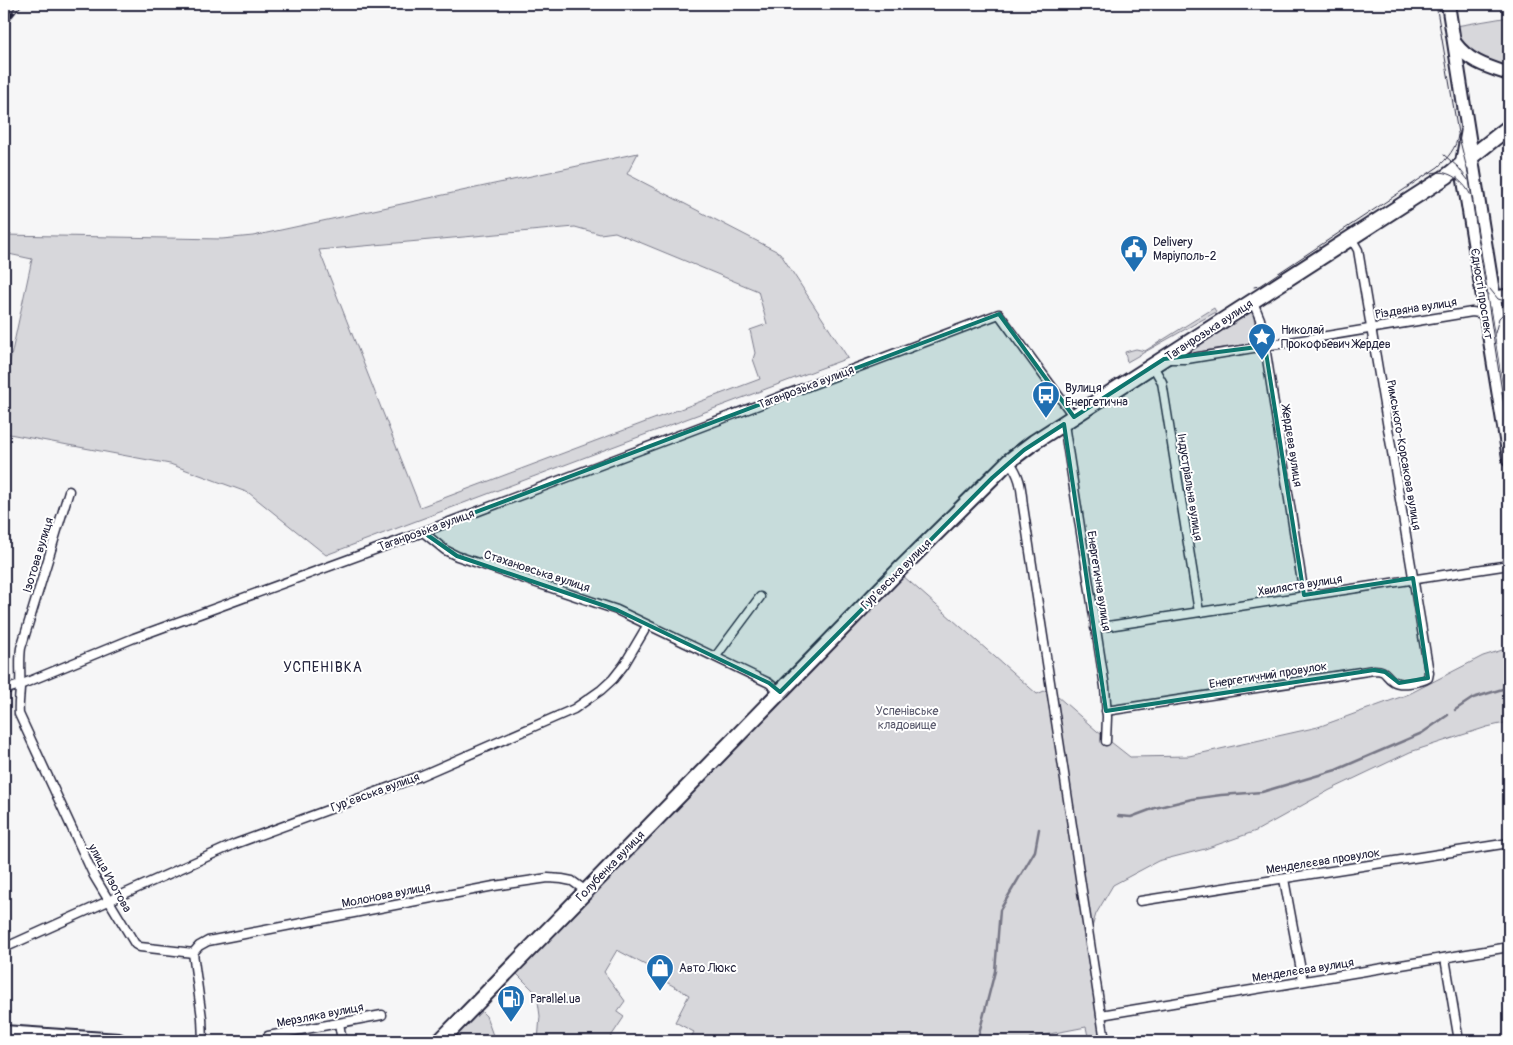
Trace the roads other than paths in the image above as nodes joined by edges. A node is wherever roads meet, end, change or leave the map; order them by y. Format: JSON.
{"nodes":[{"id":1,"x":1448,"y":4,"type":"edge"},
{"id":2,"x":1454,"y":43,"type":"junction"},
{"id":3,"x":1509,"y":74,"type":"edge"},
{"id":4,"x":1509,"y":127,"type":"edge"},
{"id":5,"x":1466,"y":161,"type":"junction"},
{"id":6,"x":1351,"y":238,"type":"junction"},
{"id":7,"x":1509,"y":295,"type":"edge"},
{"id":8,"x":1494,"y":298,"type":"junction"},
{"id":9,"x":1253,"y":302,"type":"junction"},
{"id":10,"x":1494,"y":312,"type":"junction"},
{"id":11,"x":1371,"y":329,"type":"junction"},
{"id":12,"x":1266,"y":346,"type":"junction"},
{"id":13,"x":1184,"y":354,"type":"junction"},
{"id":14,"x":1159,"y":363,"type":"junction"},
{"id":15,"x":1509,"y":389,"type":"edge"},
{"id":16,"x":1069,"y":420,"type":"junction"},
{"id":17,"x":1010,"y":461,"type":"junction"},
{"id":18,"x":1509,"y":461,"type":"edge"},
{"id":19,"x":69,"y":491,"type":"dead end"},
{"id":20,"x":423,"y":532,"type":"junction"},
{"id":21,"x":1509,"y":565,"type":"edge"},
{"id":22,"x":1413,"y":578,"type":"junction"},
{"id":23,"x":1304,"y":595,"type":"junction"},
{"id":24,"x":760,"y":597,"type":"dead end"},
{"id":25,"x":1199,"y":612,"type":"junction"},
{"id":26,"x":647,"y":626,"type":"junction"},
{"id":27,"x":1095,"y":628,"type":"junction"},
{"id":28,"x":716,"y":656,"type":"junction"},
{"id":29,"x":1428,"y":678,"type":"joint"},
{"id":30,"x":20,"y":685,"type":"junction"},
{"id":31,"x":4,"y":690,"type":"edge"},
{"id":32,"x":780,"y":692,"type":"junction"},
{"id":33,"x":1106,"y":711,"type":"junction"},
{"id":34,"x":1106,"y":742,"type":"dead end"},
{"id":35,"x":1509,"y":843,"type":"edge"},
{"id":36,"x":1284,"y":879,"type":"junction"},
{"id":37,"x":586,"y":891,"type":"junction"},
{"id":38,"x":108,"y":900,"type":"junction"},
{"id":39,"x":1140,"y":901,"type":"dead end"},
{"id":40,"x":1509,"y":947,"type":"edge"},
{"id":41,"x":4,"y":948,"type":"edge"},
{"id":42,"x":194,"y":953,"type":"junction"},
{"id":43,"x":1445,"y":958,"type":"junction"},
{"id":44,"x":1303,"y":981,"type":"junction"},
{"id":45,"x":382,"y":1015,"type":"dead end"},
{"id":46,"x":1102,"y":1015,"type":"junction"},
{"id":47,"x":339,"y":1022,"type":"junction"},
{"id":48,"x":4,"y":1033,"type":"edge"},
{"id":49,"x":25,"y":1038,"type":"edge"},
{"id":50,"x":119,"y":1041,"type":"edge"},
{"id":51,"x":203,"y":1041,"type":"edge"},
{"id":52,"x":265,"y":1041,"type":"edge"},
{"id":53,"x":342,"y":1041,"type":"edge"},
{"id":54,"x":440,"y":1041,"type":"edge"},
{"id":55,"x":1105,"y":1041,"type":"edge"},
{"id":56,"x":1459,"y":1041,"type":"edge"}],
"edges":[{"from":1,"to":2,"type":"main road","name":"Єдності проспект"},
{"from":2,"to":3,"type":"main road"},
{"from":2,"to":5,"type":"main road","name":"Єдності проспект"},
{"from":4,"to":5,"type":"highway","name":"Таганрозька вулиця"},
{"from":5,"to":6,"type":"highway","name":"Таганрозька вулиця"},
{"from":5,"to":8,"type":"main road","name":"Єдності проспект"},
{"from":5,"to":10,"type":"main road","name":"Єдності проспект"},
{"from":6,"to":9,"type":"highway","name":"Таганрозька вулиця"},
{"from":6,"to":11,"type":"street","name":"Римського-Корсакова вулиця"},
{"from":7,"to":8,"type":"main road"},
{"from":8,"to":10,"type":"main road","name":"Єдності проспект"},
{"from":8,"to":10,"type":"main road"},
{"from":9,"to":12,"type":"street","name":"Жердєва вулиця"},
{"from":9,"to":13,"type":"highway","name":"Таганрозька вулиця"},
{"from":10,"to":11,"type":"street","name":"Різдвяна вулиця"},
{"from":10,"to":15,"type":"main road","name":"Єдності проспект"},
{"from":10,"to":18,"type":"main road","name":"Єдності проспект"},
{"from":11,"to":12,"type":"street","name":"Різдвяна вулиця"},
{"from":11,"to":22,"type":"street","name":"Римського-Корсакова вулиця"},
{"from":12,"to":13,"type":"street","name":"Різдвяна вулиця"},
{"from":12,"to":23,"type":"street","name":"Жердєва вулиця"},
{"from":13,"to":14,"type":"highway","name":"Таганрозька вулиця"},
{"from":14,"to":16,"type":"highway","name":"Таганрозька вулиця"},
{"from":14,"to":25,"type":"street","name":"Індустріальна вулиця"},
{"from":16,"to":17,"type":"highway","name":"Гур’євська вулиця"},
{"from":16,"to":20,"type":"street","name":"Таганрозька вулиця"},
{"from":16,"to":27,"type":"street","name":"Енергетична вулиця"},
{"from":17,"to":32,"type":"highway","name":"Гур’євська вулиця"},
{"from":17,"to":46,"type":"street"},
{"from":19,"to":30,"type":"street","name":"Ізотова вулиця"},
{"from":20,"to":26,"type":"street","name":"Стахановська вулиця"},
{"from":20,"to":30,"type":"street","name":"Таганрозька вулиця"},
{"from":21,"to":22,"type":"street","name":"Хвиляста вулиця"},
{"from":22,"to":23,"type":"street","name":"Хвиляста вулиця"},
{"from":22,"to":29,"type":"street","name":"Римського-Корсакова вулиця"},
{"from":23,"to":25,"type":"street","name":"Хвиляста вулиця"},
{"from":24,"to":28,"type":"street"},
{"from":25,"to":27,"type":"street","name":"Хвиляста вулиця"},
{"from":26,"to":28,"type":"street"},
{"from":26,"to":38,"type":"street","name":"Гур’євська вулиця"},
{"from":27,"to":33,"type":"street","name":"Енергетична вулиця"},
{"from":28,"to":32,"type":"street"},
{"from":29,"to":33,"type":"street","name":"Енергетичний провулок"},
{"from":30,"to":31,"type":"street","name":"Таганрозька вулиця"},
{"from":30,"to":38,"type":"street","name":"улица Изотова"},
{"from":32,"to":37,"type":"highway","name":"Голубенка вулиця"},
{"from":33,"to":34,"type":"street","name":"Енергетична вулиця"},
{"from":35,"to":36,"type":"street","name":"Менделєєва провулок"},
{"from":36,"to":39,"type":"street","name":"Менделєєва провулок"},
{"from":36,"to":44,"type":"street"},
{"from":37,"to":42,"type":"street","name":"Молонова вулиця"},
{"from":37,"to":54,"type":"highway","name":"Голубенка вулиця"},
{"from":38,"to":41,"type":"street","name":"Гур’євська вулиця"},
{"from":38,"to":42,"type":"street","name":"улица Изотова"},
{"from":40,"to":43,"type":"street","name":"Менделєєва вулиця"},
{"from":42,"to":51,"type":"street"},
{"from":43,"to":44,"type":"street","name":"Менделєєва вулиця"},
{"from":43,"to":56,"type":"street"},
{"from":44,"to":46,"type":"street","name":"Менделєєва вулиця"},
{"from":45,"to":47,"type":"street","name":"Мерзляка вулиця"},
{"from":46,"to":55,"type":"street"},
{"from":47,"to":52,"type":"street","name":"Мерзляка вулиця"},
{"from":47,"to":53,"type":"street"},
{"from":48,"to":49,"type":"highway"},
{"from":49,"to":50,"type":"highway"}]}
